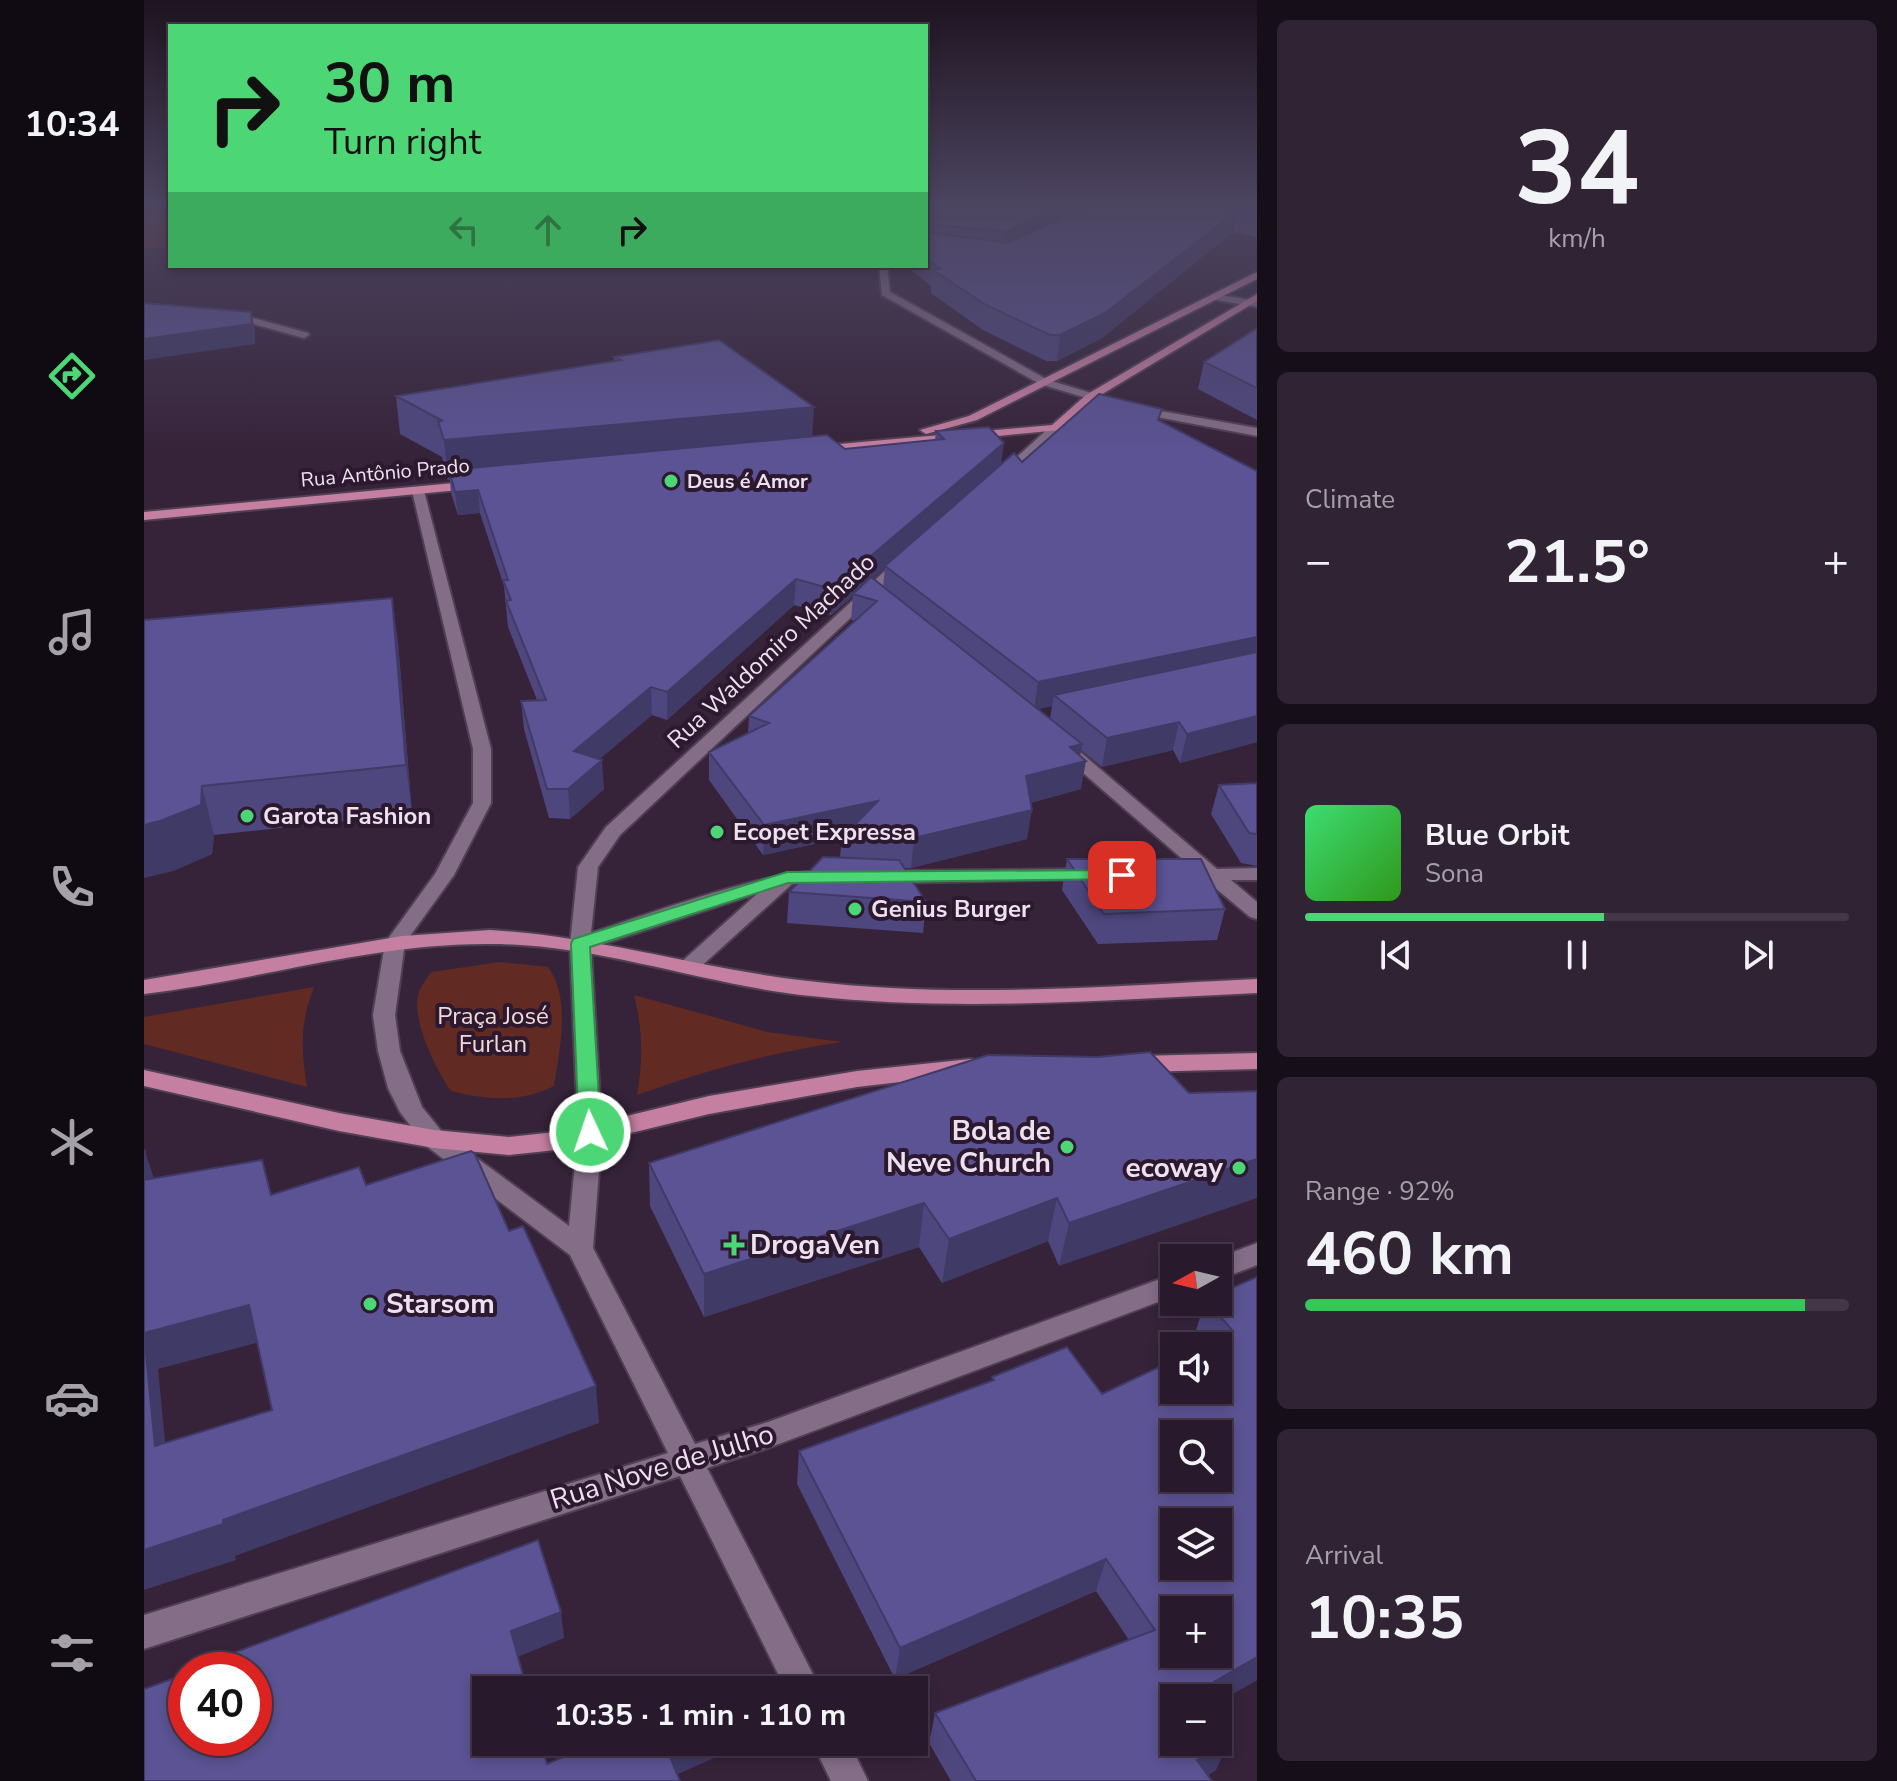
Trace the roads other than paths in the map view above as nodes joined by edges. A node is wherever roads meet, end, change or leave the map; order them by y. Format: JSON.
{"nodes":[{"id":1,"x":885,"y":288,"type":"edge"},
{"id":2,"x":1231,"y":288,"type":"edge"},
{"id":3,"x":1213,"y":297,"type":"junction"},
{"id":4,"x":1254,"y":301,"type":"edge"},
{"id":5,"x":215,"y":314,"type":"edge"},
{"id":6,"x":304,"y":335,"type":"dead end"},
{"id":7,"x":1044,"y":382,"type":"junction"},
{"id":8,"x":1090,"y":397,"type":"junction"},
{"id":9,"x":1136,"y":410,"type":"junction"},
{"id":10,"x":1055,"y":428,"type":"junction"},
{"id":11,"x":1176,"y":431,"type":"edge"},
{"id":12,"x":1257,"y":432,"type":"edge"},
{"id":13,"x":868,"y":445,"type":"junction"},
{"id":14,"x":807,"y":451,"type":"edge"},
{"id":15,"x":497,"y":483,"type":"edge"},
{"id":16,"x":986,"y":490,"type":"edge"},
{"id":17,"x":418,"y":491,"type":"junction"},
{"id":18,"x":144,"y":516,"type":"edge"},
{"id":19,"x":916,"y":551,"type":"edge"},
{"id":20,"x":1055,"y":740,"type":"edge"},
{"id":21,"x":1214,"y":874,"type":"junction"},
{"id":22,"x":1257,"y":874,"type":"edge"},
{"id":23,"x":1103,"y":875,"type":"edge"},
{"id":24,"x":1166,"y":875,"type":"edge"},
{"id":25,"x":787,"y":878,"type":"junction"},
{"id":26,"x":1257,"y":913,"type":"edge"},
{"id":27,"x":395,"y":943,"type":"junction"},
{"id":28,"x":580,"y":944,"type":"junction"},
{"id":29,"x":689,"y":965,"type":"junction"},
{"id":30,"x":1257,"y":986,"type":"edge"},
{"id":31,"x":144,"y":987,"type":"edge"},
{"id":32,"x":1257,"y":1061,"type":"edge"},
{"id":33,"x":1112,"y":1064,"type":"edge"},
{"id":34,"x":1001,"y":1065,"type":"edge"},
{"id":35,"x":144,"y":1078,"type":"edge"},
{"id":36,"x":590,"y":1132,"type":"junction"},
{"id":37,"x":434,"y":1139,"type":"junction"},
{"id":38,"x":580,"y":1248,"type":"junction"},
{"id":39,"x":1257,"y":1254,"type":"edge"},
{"id":40,"x":1232,"y":1264,"type":"edge"},
{"id":41,"x":1160,"y":1290,"type":"edge"},
{"id":42,"x":685,"y":1459,"type":"junction"},
{"id":43,"x":144,"y":1632,"type":"edge"},
{"id":44,"x":797,"y":1676,"type":"edge"},
{"id":45,"x":837,"y":1756,"type":"edge"},
{"id":46,"x":850,"y":1781,"type":"edge"}],
"edges":[{"from":1,"to":7,"type":"street"},
{"from":2,"to":3,"type":"main road"},
{"from":3,"to":4,"type":"street"},
{"from":3,"to":7,"type":"main road"},
{"from":4,"to":8,"type":"main road"},
{"from":5,"to":6,"type":"street"},
{"from":7,"to":8,"type":"street"},
{"from":7,"to":13,"type":"main road"},
{"from":8,"to":9,"type":"street"},
{"from":8,"to":10,"type":"main road"},
{"from":9,"to":11,"type":"street"},
{"from":9,"to":12,"type":"street"},
{"from":10,"to":13,"type":"main road"},
{"from":10,"to":16,"type":"street"},
{"from":13,"to":14,"type":"main road"},
{"from":15,"to":17,"type":"main road","name":"Rua Antônio Prado"},
{"from":17,"to":18,"type":"main road","name":"Rua Antônio Prado"},
{"from":17,"to":27,"type":"street"},
{"from":19,"to":28,"type":"street","name":"Rua Waldomiro Machado"},
{"from":20,"to":21,"type":"street"},
{"from":21,"to":22,"type":"street"},
{"from":21,"to":24,"type":"street"},
{"from":21,"to":26,"type":"street"},
{"from":23,"to":25,"type":"street"},
{"from":25,"to":28,"type":"street"},
{"from":25,"to":29,"type":"street"},
{"from":27,"to":28,"type":"main road"},
{"from":27,"to":31,"type":"main road"},
{"from":27,"to":37,"type":"street"},
{"from":28,"to":29,"type":"main road"},
{"from":28,"to":36,"type":"street"},
{"from":29,"to":30,"type":"main road"},
{"from":32,"to":33,"type":"main road"},
{"from":34,"to":36,"type":"main road"},
{"from":35,"to":37,"type":"main road"},
{"from":36,"to":37,"type":"main road"},
{"from":36,"to":38,"type":"street"},
{"from":37,"to":38,"type":"street"},
{"from":38,"to":42,"type":"street"},
{"from":39,"to":40,"type":"street"},
{"from":41,"to":42,"type":"street","name":"Rua Nove de Julho"},
{"from":42,"to":43,"type":"street","name":"Rua Nove de Julho"},
{"from":42,"to":44,"type":"street"},
{"from":45,"to":46,"type":"street"}]}
